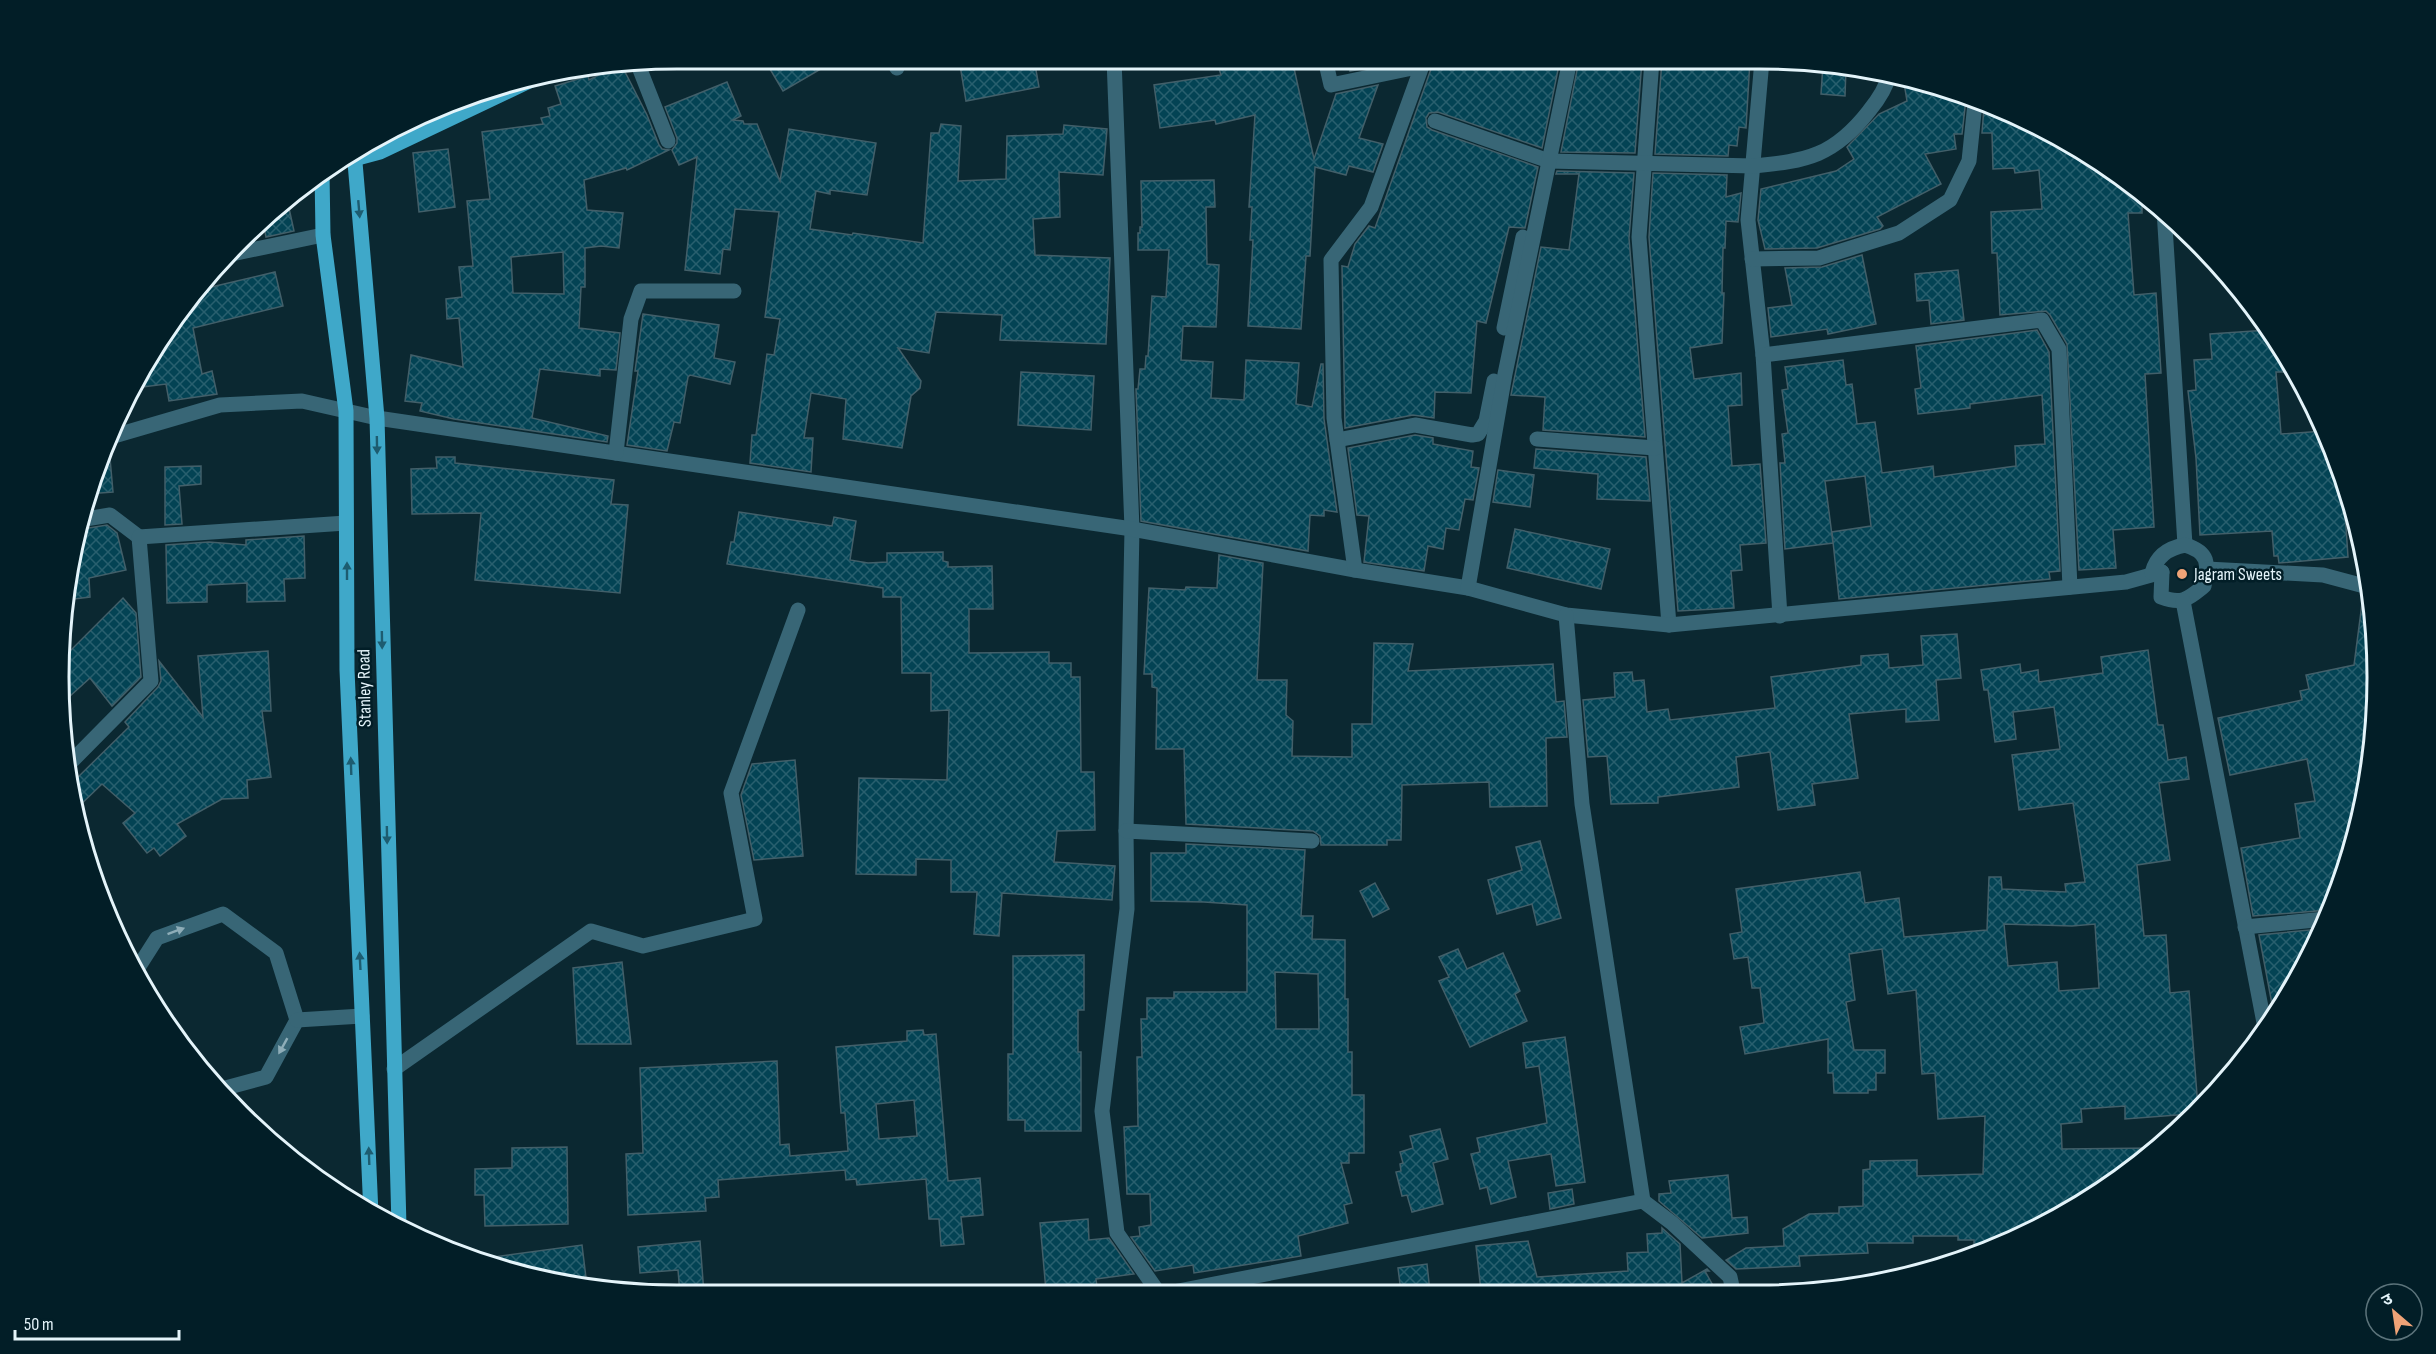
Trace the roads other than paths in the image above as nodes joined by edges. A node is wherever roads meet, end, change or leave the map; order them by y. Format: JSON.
{"nodes":[{"id":1,"x":1114,"y":69,"type":"edge"},
{"id":2,"x":1327,"y":69,"type":"edge"},
{"id":3,"x":1398,"y":69,"type":"edge"},
{"id":4,"x":1421,"y":69,"type":"edge"},
{"id":5,"x":1568,"y":69,"type":"edge"},
{"id":6,"x":1651,"y":69,"type":"edge"},
{"id":7,"x":1761,"y":69,"type":"edge"},
{"id":8,"x":640,"y":70,"type":"edge"},
{"id":9,"x":1886,"y":83,"type":"edge"},
{"id":10,"x":495,"y":97,"type":"edge"},
{"id":11,"x":1974,"y":109,"type":"edge"},
{"id":12,"x":1435,"y":121,"type":"dead end"},
{"id":13,"x":668,"y":141,"type":"dead end"},
{"id":14,"x":366,"y":154,"type":"edge"},
{"id":15,"x":1549,"y":160,"type":"junction"},
{"id":16,"x":1644,"y":162,"type":"junction"},
{"id":17,"x":350,"y":164,"type":"edge"},
{"id":18,"x":1753,"y":166,"type":"junction"},
{"id":19,"x":322,"y":184,"type":"edge"},
{"id":20,"x":2165,"y":225,"type":"edge"},
{"id":21,"x":323,"y":235,"type":"junction"},
{"id":22,"x":1523,"y":237,"type":"dead end"},
{"id":23,"x":243,"y":252,"type":"edge"},
{"id":24,"x":1752,"y":259,"type":"junction"},
{"id":25,"x":734,"y":291,"type":"dead end"},
{"id":26,"x":1762,"y":355,"type":"junction"},
{"id":27,"x":346,"y":411,"type":"junction"},
{"id":28,"x":377,"y":418,"type":"junction"},
{"id":29,"x":120,"y":434,"type":"edge"},
{"id":30,"x":1537,"y":439,"type":"dead end"},
{"id":31,"x":1337,"y":440,"type":"junction"},
{"id":32,"x":1655,"y":448,"type":"junction"},
{"id":33,"x":616,"y":453,"type":"junction"},
{"id":34,"x":91,"y":518,"type":"edge"},
{"id":35,"x":346,"y":523,"type":"junction"},
{"id":36,"x":1132,"y":529,"type":"junction"},
{"id":37,"x":139,"y":537,"type":"junction"},
{"id":38,"x":2185,"y":545,"type":"junction"},
{"id":39,"x":2207,"y":569,"type":"junction"},
{"id":40,"x":1355,"y":570,"type":"junction"},
{"id":41,"x":2162,"y":572,"type":"junction"},
{"id":42,"x":2360,"y":585,"type":"edge"},
{"id":43,"x":2070,"y":587,"type":"junction"},
{"id":44,"x":1468,"y":588,"type":"junction"},
{"id":45,"x":2183,"y":601,"type":"junction"},
{"id":46,"x":798,"y":610,"type":"dead end"},
{"id":47,"x":1566,"y":615,"type":"junction"},
{"id":48,"x":1780,"y":616,"type":"junction"},
{"id":49,"x":1668,"y":624,"type":"junction"},
{"id":50,"x":74,"y":759,"type":"edge"},
{"id":51,"x":1126,"y":831,"type":"junction"},
{"id":52,"x":1311,"y":841,"type":"dead end"},
{"id":53,"x":2317,"y":919,"type":"edge"},
{"id":54,"x":2246,"y":927,"type":"junction"},
{"id":55,"x":141,"y":963,"type":"edge"},
{"id":56,"x":362,"y":1016,"type":"junction"},
{"id":57,"x":2263,"y":1018,"type":"edge"},
{"id":58,"x":297,"y":1020,"type":"junction"},
{"id":59,"x":394,"y":1069,"type":"junction"},
{"id":60,"x":229,"y":1087,"type":"edge"},
{"id":61,"x":1643,"y":1201,"type":"junction"},
{"id":62,"x":370,"y":1202,"type":"edge"},
{"id":63,"x":399,"y":1217,"type":"edge"},
{"id":64,"x":1153,"y":1285,"type":"edge"},
{"id":65,"x":1209,"y":1285,"type":"edge"},
{"id":66,"x":1732,"y":1285,"type":"edge"}],
"edges":[{"from":1,"to":36,"type":"street"},
{"from":2,"to":3,"type":"street"},
{"from":4,"to":31,"type":"street"},
{"from":5,"to":15,"type":"street"},
{"from":6,"to":16,"type":"street"},
{"from":7,"to":18,"type":"street"},
{"from":8,"to":13,"type":"street"},
{"from":9,"to":18,"type":"street"},
{"from":10,"to":14,"type":"main road"},
{"from":11,"to":24,"type":"street"},
{"from":12,"to":15,"type":"street"},
{"from":15,"to":16,"type":"street"},
{"from":15,"to":44,"type":"street"},
{"from":16,"to":18,"type":"street"},
{"from":16,"to":32,"type":"street"},
{"from":17,"to":28,"type":"main road","name":"Stanley Road","one_way":true},
{"from":18,"to":24,"type":"street"},
{"from":19,"to":21,"type":"main road","name":"Stanley Road"},
{"from":20,"to":38,"type":"street"},
{"from":21,"to":23,"type":"street"},
{"from":21,"to":27,"type":"main road","name":"Stanley Road"},
{"from":22,"to":31,"type":"street"},
{"from":24,"to":26,"type":"street"},
{"from":25,"to":33,"type":"street"},
{"from":26,"to":43,"type":"street"},
{"from":26,"to":48,"type":"street"},
{"from":27,"to":28,"type":"street"},
{"from":27,"to":29,"type":"street"},
{"from":27,"to":35,"type":"main road","name":"Stanley Road"},
{"from":28,"to":33,"type":"street"},
{"from":28,"to":59,"type":"main road","name":"Stanley Road","one_way":true},
{"from":30,"to":32,"type":"street"},
{"from":31,"to":40,"type":"street"},
{"from":32,"to":49,"type":"street"},
{"from":33,"to":36,"type":"street"},
{"from":34,"to":37,"type":"street"},
{"from":35,"to":37,"type":"street"},
{"from":56,"to":35,"type":"main road","name":"Stanley Road","one_way":true},
{"from":36,"to":40,"type":"street"},
{"from":36,"to":51,"type":"street"},
{"from":37,"to":50,"type":"street"},
{"from":38,"to":39,"type":"street"},
{"from":38,"to":41,"type":"street"},
{"from":39,"to":42,"type":"street"},
{"from":39,"to":45,"type":"street"},
{"from":40,"to":44,"type":"street"},
{"from":41,"to":43,"type":"street"},
{"from":41,"to":45,"type":"street"},
{"from":43,"to":48,"type":"street"},
{"from":44,"to":47,"type":"street"},
{"from":45,"to":54,"type":"street"},
{"from":46,"to":59,"type":"street"},
{"from":47,"to":49,"type":"street"},
{"from":47,"to":61,"type":"street"},
{"from":48,"to":49,"type":"street"},
{"from":51,"to":52,"type":"street"},
{"from":51,"to":64,"type":"street"},
{"from":53,"to":54,"type":"street"},
{"from":54,"to":57,"type":"street"},
{"from":55,"to":58,"type":"street","one_way":true},
{"from":56,"to":58,"type":"street"},
{"from":62,"to":56,"type":"main road","name":"Stanley Road","one_way":true},
{"from":58,"to":60,"type":"street","one_way":true},
{"from":59,"to":63,"type":"main road","name":"Stanley Road"},
{"from":61,"to":65,"type":"street"},
{"from":61,"to":66,"type":"street"}]}
